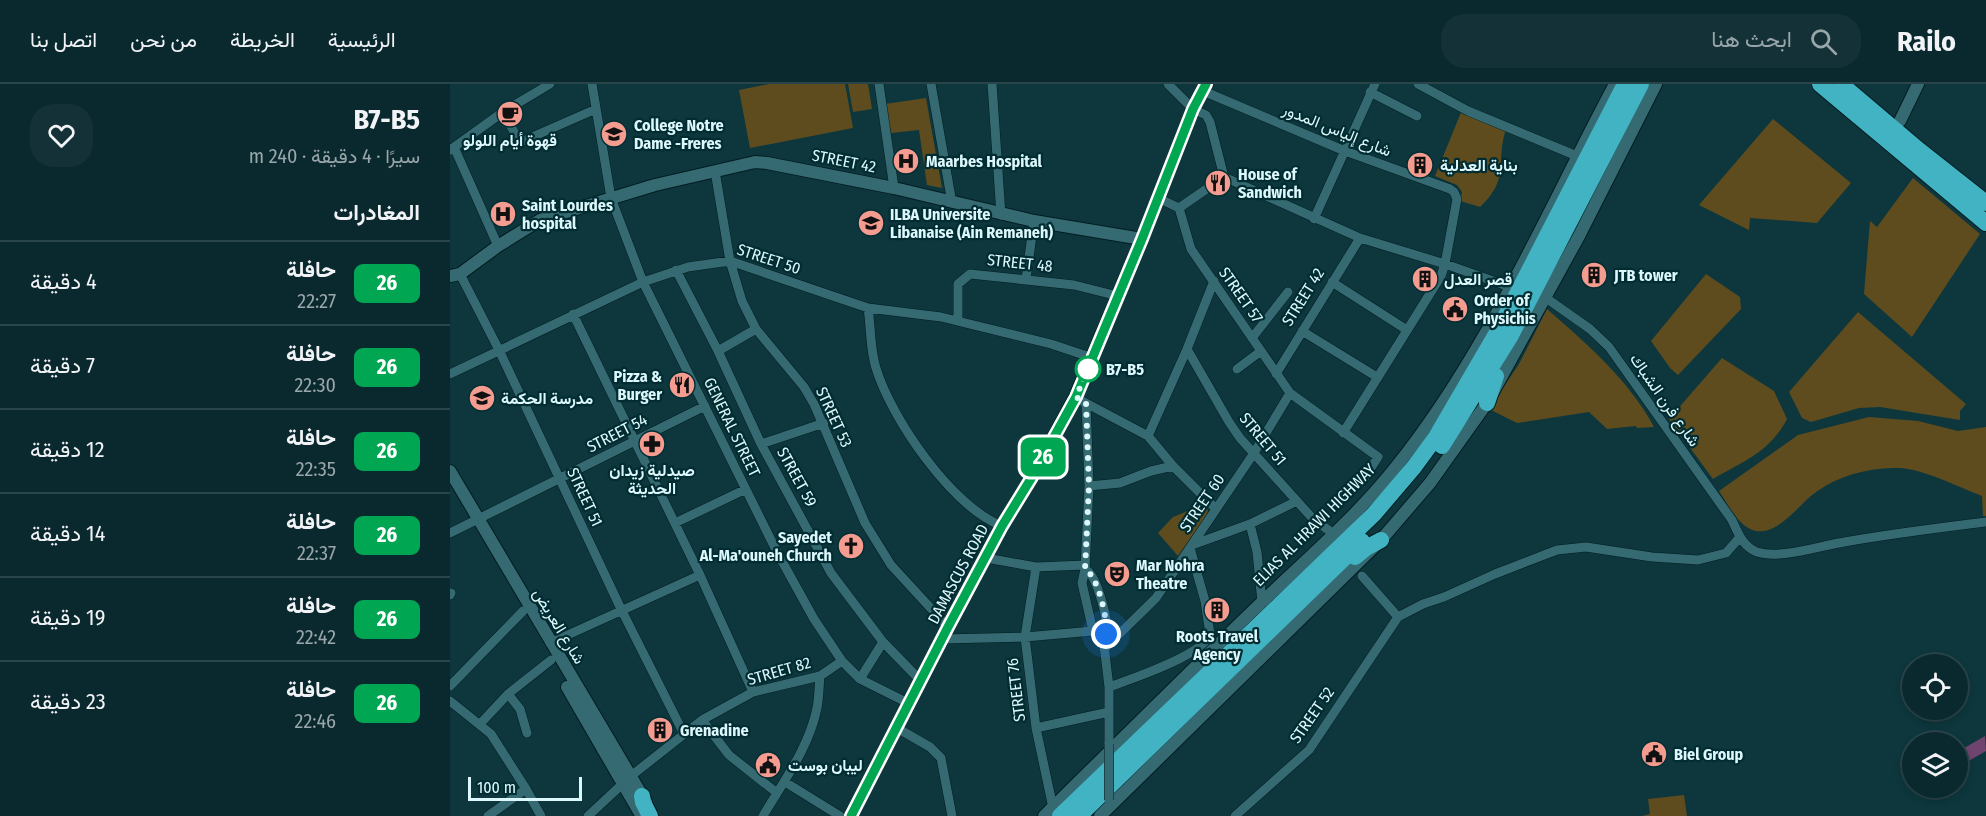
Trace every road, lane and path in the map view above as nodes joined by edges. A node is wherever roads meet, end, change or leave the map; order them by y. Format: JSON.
{"nodes":[{"id":1,"x":550,"y":84,"type":"edge"},
{"id":2,"x":592,"y":84,"type":"edge"},
{"id":3,"x":879,"y":84,"type":"edge"},
{"id":4,"x":931,"y":84,"type":"edge"},
{"id":5,"x":992,"y":84,"type":"edge"},
{"id":6,"x":1168,"y":84,"type":"edge"},
{"id":7,"x":1418,"y":84,"type":"edge"},
{"id":8,"x":1615,"y":84,"type":"edge"},
{"id":9,"x":1624,"y":84,"type":"edge"},
{"id":10,"x":1641,"y":84,"type":"edge"},
{"id":11,"x":1656,"y":84,"type":"edge"},
{"id":12,"x":1809,"y":84,"type":"edge"},
{"id":13,"x":1820,"y":84,"type":"edge"},
{"id":14,"x":1841,"y":84,"type":"edge"},
{"id":15,"x":1856,"y":84,"type":"edge"},
{"id":16,"x":1918,"y":84,"type":"edge"},
{"id":17,"x":1204,"y":88,"type":"edge"},
{"id":18,"x":1372,"y":88,"type":"edge"},
{"id":19,"x":596,"y":109,"type":"junction"},
{"id":20,"x":1193,"y":109,"type":"junction"},
{"id":21,"x":503,"y":112,"type":"junction"},
{"id":22,"x":1417,"y":116,"type":"dead end"},
{"id":23,"x":1614,"y":118,"type":"junction"},
{"id":24,"x":1900,"y":121,"type":"junction"},
{"id":25,"x":452,"y":149,"type":"edge"},
{"id":26,"x":1345,"y":151,"type":"junction"},
{"id":27,"x":1577,"y":156,"type":"junction"},
{"id":28,"x":715,"y":171,"type":"junction"},
{"id":29,"x":1224,"y":177,"type":"junction"},
{"id":30,"x":1957,"y":178,"type":"junction"},
{"id":31,"x":894,"y":188,"type":"junction"},
{"id":32,"x":1954,"y":196,"type":"junction"},
{"id":33,"x":611,"y":198,"type":"junction"},
{"id":34,"x":1158,"y":198,"type":"junction"},
{"id":35,"x":1986,"y":202,"type":"edge"},
{"id":36,"x":952,"y":203,"type":"junction"},
{"id":37,"x":1179,"y":208,"type":"junction"},
{"id":38,"x":1001,"y":214,"type":"junction"},
{"id":39,"x":1314,"y":219,"type":"junction"},
{"id":40,"x":1034,"y":221,"type":"junction"},
{"id":41,"x":1986,"y":223,"type":"edge"},
{"id":42,"x":1360,"y":238,"type":"junction"},
{"id":43,"x":1142,"y":239,"type":"junction"},
{"id":44,"x":498,"y":246,"type":"junction"},
{"id":45,"x":730,"y":261,"type":"junction"},
{"id":46,"x":1445,"y":264,"type":"junction"},
{"id":47,"x":676,"y":270,"type":"junction"},
{"id":48,"x":455,"y":275,"type":"edge"},
{"id":49,"x":1026,"y":279,"type":"junction"},
{"id":50,"x":1214,"y":281,"type":"junction"},
{"id":51,"x":643,"y":282,"type":"junction"},
{"id":52,"x":1332,"y":282,"type":"junction"},
{"id":53,"x":1510,"y":287,"type":"junction"},
{"id":54,"x":1288,"y":292,"type":"dead end"},
{"id":55,"x":1118,"y":296,"type":"junction"},
{"id":56,"x":1546,"y":298,"type":"junction"},
{"id":57,"x":868,"y":308,"type":"junction"},
{"id":58,"x":573,"y":314,"type":"junction"},
{"id":59,"x":958,"y":321,"type":"junction"},
{"id":60,"x":756,"y":329,"type":"junction"},
{"id":61,"x":1407,"y":330,"type":"junction"},
{"id":62,"x":1302,"y":331,"type":"junction"},
{"id":63,"x":1505,"y":333,"type":"junction"},
{"id":64,"x":1252,"y":338,"type":"junction"},
{"id":65,"x":1187,"y":349,"type":"junction"},
{"id":66,"x":499,"y":350,"type":"junction"},
{"id":67,"x":718,"y":351,"type":"junction"},
{"id":68,"x":1261,"y":351,"type":"junction"},
{"id":69,"x":1093,"y":358,"type":"junction"},
{"id":70,"x":1237,"y":369,"type":"dead end"},
{"id":71,"x":450,"y":374,"type":"edge"},
{"id":72,"x":1276,"y":374,"type":"junction"},
{"id":73,"x":1377,"y":377,"type":"junction"},
{"id":74,"x":1455,"y":384,"type":"junction"},
{"id":75,"x":1290,"y":393,"type":"junction"},
{"id":76,"x":1081,"y":400,"type":"junction"},
{"id":77,"x":1487,"y":403,"type":"junction"},
{"id":78,"x":705,"y":406,"type":"junction"},
{"id":79,"x":824,"y":423,"type":"junction"},
{"id":80,"x":1343,"y":433,"type":"junction"},
{"id":81,"x":1148,"y":436,"type":"junction"},
{"id":82,"x":635,"y":441,"type":"junction"},
{"id":83,"x":762,"y":444,"type":"junction"},
{"id":84,"x":1254,"y":453,"type":"junction"},
{"id":85,"x":1173,"y":466,"type":"junction"},
{"id":86,"x":450,"y":471,"type":"edge"},
{"id":87,"x":560,"y":479,"type":"junction"},
{"id":88,"x":1371,"y":484,"type":"junction"},
{"id":89,"x":1089,"y":486,"type":"junction"},
{"id":90,"x":450,"y":487,"type":"edge"},
{"id":91,"x":746,"y":489,"type":"junction"},
{"id":92,"x":1297,"y":501,"type":"junction"},
{"id":93,"x":1216,"y":509,"type":"junction"},
{"id":94,"x":474,"y":520,"type":"junction"},
{"id":95,"x":1986,"y":522,"type":"edge"},
{"id":96,"x":675,"y":523,"type":"junction"},
{"id":97,"x":1250,"y":525,"type":"junction"},
{"id":98,"x":1002,"y":526,"type":"junction"},
{"id":99,"x":450,"y":533,"type":"edge"},
{"id":100,"x":1330,"y":534,"type":"junction"},
{"id":101,"x":1740,"y":537,"type":"junction"},
{"id":102,"x":1382,"y":540,"type":"junction"},
{"id":103,"x":1191,"y":546,"type":"junction"},
{"id":104,"x":986,"y":558,"type":"junction"},
{"id":105,"x":1036,"y":567,"type":"junction"},
{"id":106,"x":1085,"y":567,"type":"junction"},
{"id":107,"x":1319,"y":567,"type":"junction"},
{"id":108,"x":700,"y":575,"type":"junction"},
{"id":109,"x":1362,"y":576,"type":"dead end"},
{"id":110,"x":1314,"y":589,"type":"junction"},
{"id":111,"x":1262,"y":603,"type":"junction"},
{"id":112,"x":621,"y":609,"type":"junction"},
{"id":113,"x":523,"y":611,"type":"junction"},
{"id":114,"x":1398,"y":617,"type":"junction"},
{"id":115,"x":1093,"y":631,"type":"junction"},
{"id":116,"x":945,"y":633,"type":"junction"},
{"id":117,"x":1025,"y":637,"type":"junction"},
{"id":118,"x":883,"y":642,"type":"junction"},
{"id":119,"x":550,"y":643,"type":"junction"},
{"id":120,"x":1104,"y":646,"type":"junction"},
{"id":121,"x":551,"y":660,"type":"junction"},
{"id":122,"x":842,"y":661,"type":"junction"},
{"id":123,"x":820,"y":676,"type":"junction"},
{"id":124,"x":860,"y":679,"type":"junction"},
{"id":125,"x":920,"y":680,"type":"junction"},
{"id":126,"x":450,"y":686,"type":"edge"},
{"id":127,"x":1109,"y":687,"type":"junction"},
{"id":128,"x":753,"y":692,"type":"junction"},
{"id":129,"x":508,"y":694,"type":"junction"},
{"id":130,"x":908,"y":703,"type":"junction"},
{"id":131,"x":452,"y":706,"type":"edge"},
{"id":132,"x":1109,"y":712,"type":"junction"},
{"id":133,"x":702,"y":720,"type":"junction"},
{"id":134,"x":480,"y":724,"type":"junction"},
{"id":135,"x":897,"y":728,"type":"junction"},
{"id":136,"x":1036,"y":728,"type":"junction"},
{"id":137,"x":527,"y":733,"type":"dead end"},
{"id":138,"x":684,"y":734,"type":"junction"},
{"id":139,"x":627,"y":780,"type":"junction"},
{"id":140,"x":785,"y":782,"type":"junction"},
{"id":141,"x":526,"y":789,"type":"junction"},
{"id":142,"x":777,"y":793,"type":"junction"},
{"id":143,"x":1109,"y":807,"type":"edge"},
{"id":144,"x":643,"y":809,"type":"edge"},
{"id":145,"x":1052,"y":813,"type":"edge"},
{"id":146,"x":488,"y":816,"type":"edge"},
{"id":147,"x":542,"y":816,"type":"edge"},
{"id":148,"x":588,"y":816,"type":"edge"},
{"id":149,"x":655,"y":816,"type":"edge"},
{"id":150,"x":763,"y":816,"type":"edge"},
{"id":151,"x":840,"y":816,"type":"edge"},
{"id":152,"x":851,"y":816,"type":"edge"},
{"id":153,"x":952,"y":816,"type":"edge"},
{"id":154,"x":1079,"y":816,"type":"edge"},
{"id":155,"x":1100,"y":816,"type":"edge"},
{"id":156,"x":1235,"y":816,"type":"edge"}],
"edges":[{"from":1,"to":21,"type":"street"},
{"from":2,"to":19,"type":"street"},
{"from":3,"to":31,"type":"street"},
{"from":4,"to":36,"type":"street"},
{"from":5,"to":38,"type":"street"},
{"from":6,"to":20,"type":"street"},
{"from":7,"to":27,"type":"street"},
{"from":8,"to":27,"type":"street","name":"ELIAS AL HRAWI HIGHWAY"},
{"from":9,"to":23,"type":"highway","name":"ELIAS AL HRAWI HIGHWAY"},
{"from":10,"to":23,"type":"highway","name":"ELIAS AL HRAWI HIGHWAY"},
{"from":11,"to":56,"type":"street"},
{"from":12,"to":32,"type":"highway"},
{"from":13,"to":32,"type":"highway"},
{"from":14,"to":30,"type":"highway"},
{"from":15,"to":24,"type":"highway"},
{"from":16,"to":24,"type":"street"},
{"from":17,"to":20,"type":"street","name":"DAMASCUS ROAD"},
{"from":17,"to":26,"type":"street","name":"شارع إلياس المدور"},
{"from":18,"to":22,"type":"street"},
{"from":18,"to":26,"type":"street"},
{"from":19,"to":21,"type":"street"},
{"from":19,"to":33,"type":"street"},
{"from":20,"to":29,"type":"street"},
{"from":20,"to":34,"type":"street","name":"DAMASCUS ROAD"},
{"from":21,"to":25,"type":"street"},
{"from":23,"to":63,"type":"highway","name":"ELIAS AL HRAWI HIGHWAY"},
{"from":24,"to":30,"type":"highway"},
{"from":25,"to":44,"type":"street"},
{"from":26,"to":39,"type":"street"},
{"from":26,"to":46,"type":"street","name":"شارع إلياس المدور"},
{"from":27,"to":53,"type":"street","name":"ELIAS AL HRAWI HIGHWAY"},
{"from":28,"to":31,"type":"street","name":"STREET 42"},
{"from":28,"to":33,"type":"street","name":"STREET 42"},
{"from":28,"to":45,"type":"street","name":"STREET 53"},
{"from":29,"to":37,"type":"street"},
{"from":29,"to":39,"type":"street"},
{"from":30,"to":35,"type":"highway"},
{"from":31,"to":36,"type":"street","name":"STREET 42"},
{"from":32,"to":41,"type":"highway"},
{"from":33,"to":44,"type":"street","name":"STREET 42"},
{"from":33,"to":51,"type":"street","name":"GENERAL STREET"},
{"from":34,"to":37,"type":"street"},
{"from":34,"to":43,"type":"street","name":"DAMASCUS ROAD"},
{"from":36,"to":38,"type":"street","name":"STREET 42"},
{"from":37,"to":50,"type":"street","name":"STREET 57"},
{"from":38,"to":40,"type":"street","name":"STREET 42"},
{"from":39,"to":42,"type":"street"},
{"from":40,"to":43,"type":"street","name":"STREET 42"},
{"from":40,"to":49,"type":"street"},
{"from":42,"to":46,"type":"street"},
{"from":42,"to":52,"type":"street","name":"STREET 42"},
{"from":43,"to":55,"type":"street","name":"DAMASCUS ROAD"},
{"from":44,"to":48,"type":"street","name":"STREET 42"},
{"from":45,"to":47,"type":"street","name":"STREET 50"},
{"from":45,"to":57,"type":"street","name":"STREET 50"},
{"from":45,"to":60,"type":"street","name":"STREET 53"},
{"from":46,"to":53,"type":"street"},
{"from":46,"to":61,"type":"street"},
{"from":47,"to":51,"type":"street","name":"STREET 50"},
{"from":47,"to":67,"type":"street","name":"STREET 59"},
{"from":48,"to":66,"type":"street","name":"STREET 51"},
{"from":49,"to":55,"type":"street","name":"STREET 48"},
{"from":49,"to":59,"type":"street","name":"STREET 48"},
{"from":50,"to":64,"type":"street","name":"STREET 57"},
{"from":50,"to":65,"type":"street"},
{"from":51,"to":58,"type":"street","name":"STREET 50"},
{"from":51,"to":78,"type":"street","name":"GENERAL STREET"},
{"from":52,"to":61,"type":"street"},
{"from":52,"to":62,"type":"street","name":"STREET 42"},
{"from":53,"to":74,"type":"street","name":"ELIAS AL HRAWI HIGHWAY"},
{"from":54,"to":64,"type":"street"},
{"from":55,"to":69,"type":"street","name":"DAMASCUS ROAD"},
{"from":56,"to":77,"type":"street"},
{"from":56,"to":101,"type":"street","name":"شارع فرن الشباك"},
{"from":57,"to":59,"type":"street","name":"STREET 50"},
{"from":57,"to":98,"type":"street"},
{"from":58,"to":66,"type":"street","name":"STREET 50"},
{"from":58,"to":82,"type":"street"},
{"from":59,"to":69,"type":"street","name":"STREET 50"},
{"from":60,"to":67,"type":"street"},
{"from":60,"to":79,"type":"street","name":"STREET 53"},
{"from":61,"to":73,"type":"street"},
{"from":62,"to":72,"type":"street","name":"STREET 42"},
{"from":62,"to":73,"type":"street"},
{"from":63,"to":74,"type":"highway"},
{"from":63,"to":77,"type":"highway"},
{"from":63,"to":107,"type":"highway","name":"ELIAS AL HRAWI HIGHWAY"},
{"from":63,"to":110,"type":"highway","name":"ELIAS AL HRAWI HIGHWAY"},
{"from":64,"to":68,"type":"street","name":"STREET 57"},
{"from":65,"to":81,"type":"street"},
{"from":65,"to":84,"type":"street","name":"STREET 51"},
{"from":66,"to":71,"type":"street","name":"STREET 50"},
{"from":66,"to":87,"type":"street","name":"STREET 51"},
{"from":67,"to":83,"type":"street","name":"STREET 59"},
{"from":68,"to":70,"type":"street"},
{"from":68,"to":72,"type":"street","name":"STREET 57"},
{"from":69,"to":76,"type":"street","name":"DAMASCUS ROAD"},
{"from":72,"to":75,"type":"street","name":"STREET 57"},
{"from":73,"to":80,"type":"street"},
{"from":74,"to":88,"type":"street","name":"ELIAS AL HRAWI HIGHWAY"},
{"from":75,"to":80,"type":"street","name":"STREET 57"},
{"from":75,"to":84,"type":"street","name":"STREET 60"},
{"from":76,"to":81,"type":"street"},
{"from":76,"to":89,"type":"street"},
{"from":76,"to":98,"type":"street","name":"DAMASCUS ROAD"},
{"from":77,"to":102,"type":"street"},
{"from":78,"to":82,"type":"street","name":"STREET 54"},
{"from":78,"to":91,"type":"street","name":"GENERAL STREET"},
{"from":79,"to":83,"type":"street"},
{"from":79,"to":116,"type":"street","name":"STREET 53"},
{"from":80,"to":88,"type":"street","name":"STREET 57"},
{"from":81,"to":85,"type":"street"},
{"from":82,"to":87,"type":"street","name":"STREET 54"},
{"from":82,"to":96,"type":"street"},
{"from":83,"to":118,"type":"street","name":"STREET 59"},
{"from":84,"to":92,"type":"street","name":"STREET 51"},
{"from":84,"to":93,"type":"street","name":"STREET 60"},
{"from":85,"to":89,"type":"street"},
{"from":85,"to":93,"type":"street"},
{"from":86,"to":94,"type":"street","name":"شارع العريض"},
{"from":87,"to":94,"type":"street","name":"STREET 54"},
{"from":87,"to":112,"type":"street","name":"STREET 51"},
{"from":88,"to":100,"type":"street","name":"ELIAS AL HRAWI HIGHWAY"},
{"from":88,"to":107,"type":"highway"},
{"from":89,"to":106,"type":"street"},
{"from":90,"to":94,"type":"street","name":"شارع العريض"},
{"from":91,"to":96,"type":"street"},
{"from":91,"to":122,"type":"street","name":"GENERAL STREET"},
{"from":92,"to":97,"type":"street"},
{"from":92,"to":100,"type":"street","name":"STREET 51"},
{"from":93,"to":103,"type":"street","name":"STREET 60"},
{"from":94,"to":99,"type":"street","name":"STREET 54"},
{"from":94,"to":113,"type":"street","name":"شارع العريض"},
{"from":94,"to":119,"type":"street","name":"شارع العريض"},
{"from":95,"to":101,"type":"street"},
{"from":96,"to":108,"type":"street"},
{"from":97,"to":103,"type":"street"},
{"from":97,"to":111,"type":"street"},
{"from":98,"to":104,"type":"street","name":"DAMASCUS ROAD"},
{"from":100,"to":111,"type":"street","name":"ELIAS AL HRAWI HIGHWAY"},
{"from":101,"to":114,"type":"street"},
{"from":102,"to":110,"type":"highway"},
{"from":102,"to":143,"type":"street"},
{"from":103,"to":120,"type":"street","name":"STREET 60"},
{"from":103,"to":127,"type":"street"},
{"from":104,"to":105,"type":"street"},
{"from":104,"to":116,"type":"street","name":"DAMASCUS ROAD"},
{"from":105,"to":106,"type":"street"},
{"from":105,"to":117,"type":"street","name":"STREET 76"},
{"from":106,"to":115,"type":"street"},
{"from":106,"to":120,"type":"street"},
{"from":107,"to":145,"type":"highway","name":"ELIAS AL HRAWI HIGHWAY"},
{"from":108,"to":112,"type":"street"},
{"from":108,"to":128,"type":"street"},
{"from":109,"to":114,"type":"street"},
{"from":110,"to":154,"type":"highway","name":"ELIAS AL HRAWI HIGHWAY"},
{"from":111,"to":145,"type":"street","name":"ELIAS AL HRAWI HIGHWAY"},
{"from":112,"to":119,"type":"street"},
{"from":112,"to":138,"type":"street","name":"STREET 51"},
{"from":113,"to":121,"type":"street","name":"شارع العريض"},
{"from":113,"to":126,"type":"street"},
{"from":114,"to":156,"type":"street","name":"STREET 52"},
{"from":115,"to":117,"type":"street"},
{"from":115,"to":120,"type":"street"},
{"from":116,"to":117,"type":"street"},
{"from":116,"to":125,"type":"street","name":"DAMASCUS ROAD"},
{"from":117,"to":136,"type":"street","name":"STREET 76"},
{"from":118,"to":124,"type":"street"},
{"from":118,"to":125,"type":"street","name":"STREET 59"},
{"from":119,"to":139,"type":"street","name":"شارع العريض"},
{"from":120,"to":127,"type":"street"},
{"from":121,"to":129,"type":"street"},
{"from":121,"to":139,"type":"street","name":"شارع العريض"},
{"from":122,"to":123,"type":"street","name":"STREET 82"},
{"from":122,"to":124,"type":"street"},
{"from":123,"to":128,"type":"street","name":"STREET 82"},
{"from":123,"to":140,"type":"street"},
{"from":124,"to":130,"type":"street"},
{"from":125,"to":130,"type":"street","name":"DAMASCUS ROAD"},
{"from":127,"to":132,"type":"street"},
{"from":128,"to":133,"type":"street","name":"STREET 82"},
{"from":129,"to":134,"type":"street"},
{"from":129,"to":137,"type":"street"},
{"from":130,"to":135,"type":"street","name":"DAMASCUS ROAD"},
{"from":131,"to":134,"type":"street"},
{"from":132,"to":136,"type":"street"},
{"from":132,"to":143,"type":"street","bridge":true},
{"from":133,"to":138,"type":"street","name":"STREET 82"},
{"from":133,"to":142,"type":"street"},
{"from":134,"to":141,"type":"street"},
{"from":135,"to":152,"type":"street","name":"DAMASCUS ROAD"},
{"from":135,"to":153,"type":"street"},
{"from":136,"to":145,"type":"street","name":"STREET 76"},
{"from":138,"to":139,"type":"street","name":"STREET 82"},
{"from":139,"to":144,"type":"street","name":"شارع العريض"},
{"from":139,"to":148,"type":"street","name":"STREET 82"},
{"from":140,"to":142,"type":"street"},
{"from":140,"to":151,"type":"street"},
{"from":141,"to":146,"type":"street"},
{"from":141,"to":147,"type":"street"},
{"from":142,"to":150,"type":"street"},
{"from":143,"to":155,"type":"street"},
{"from":144,"to":149,"type":"street","name":"شارع العريض"}]}
